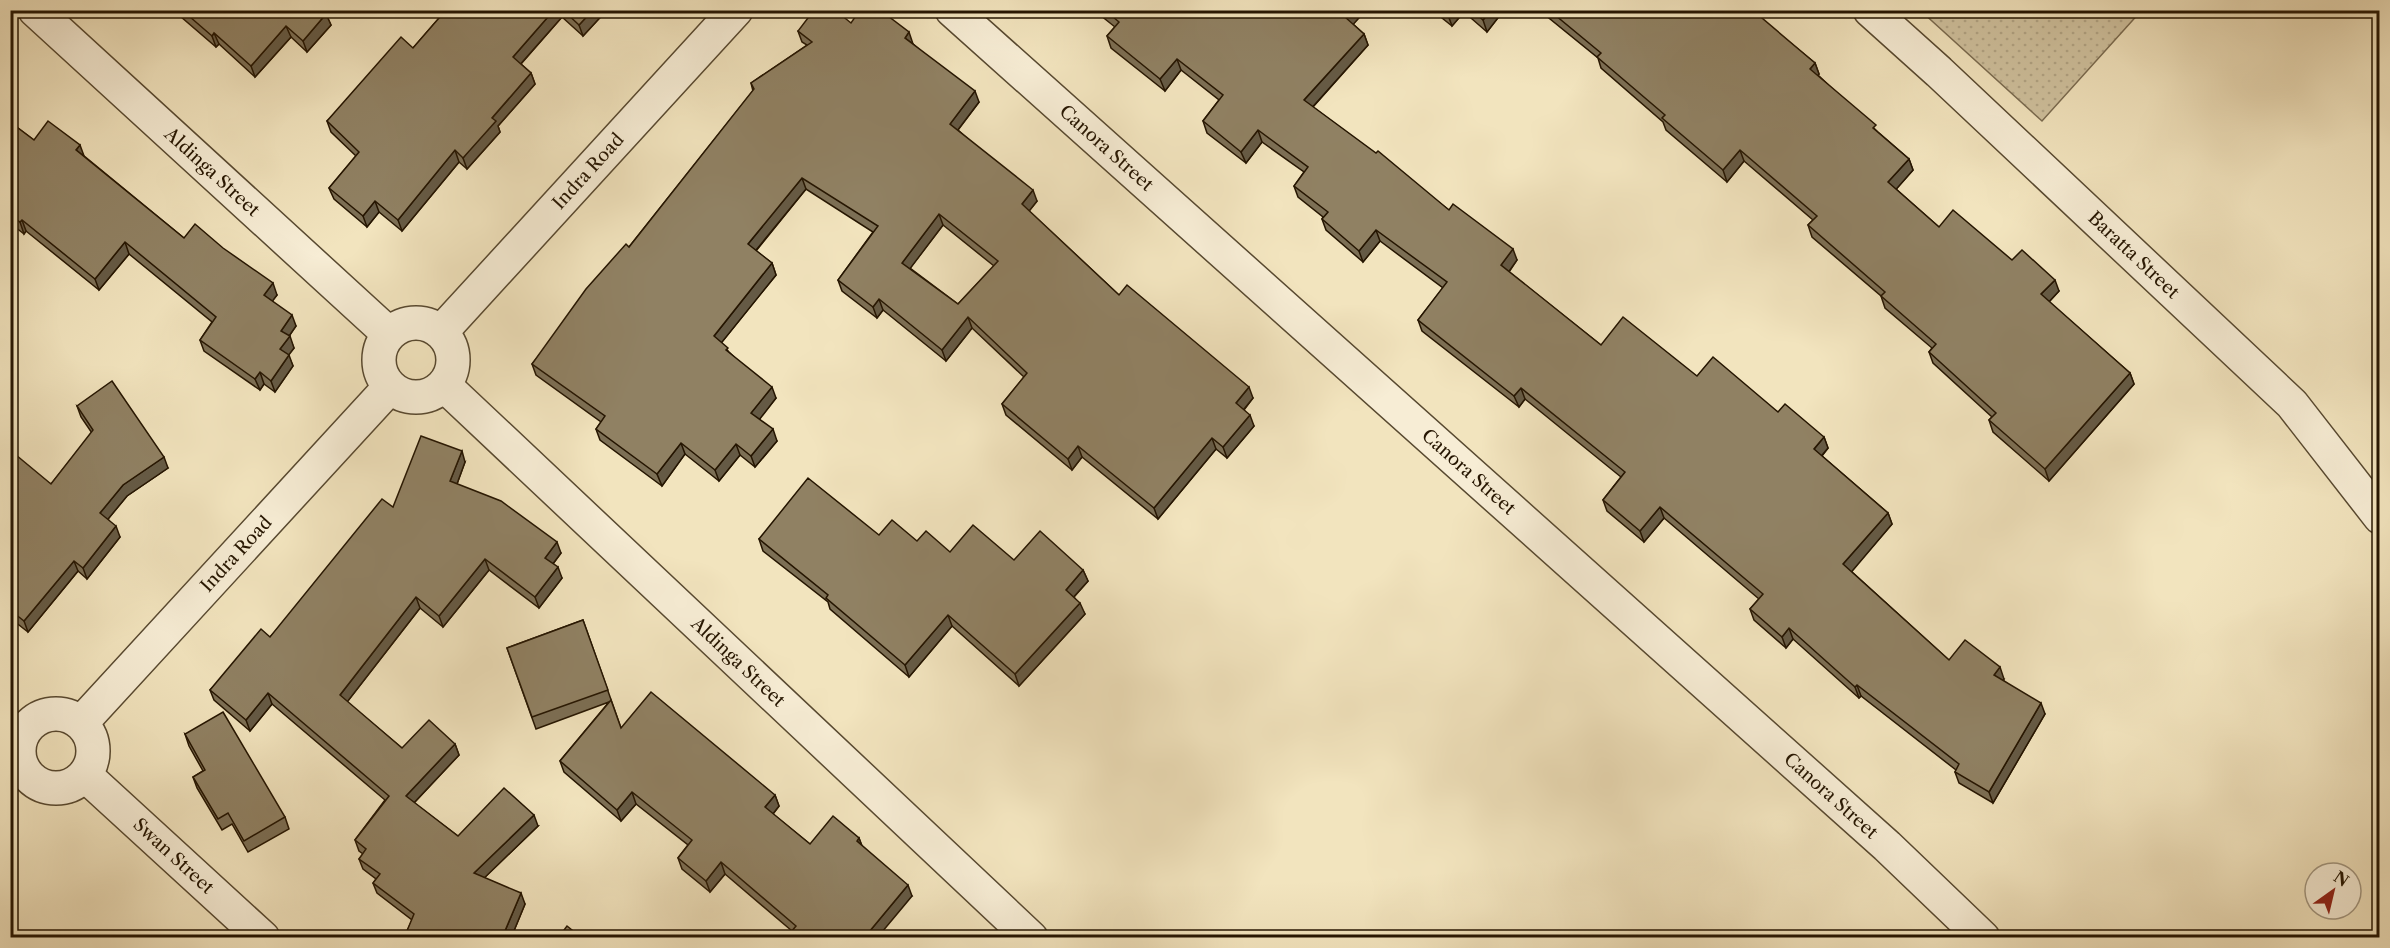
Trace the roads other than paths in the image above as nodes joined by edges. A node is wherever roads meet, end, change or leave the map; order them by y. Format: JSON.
{"nodes":[{"id":1,"x":35,"y":10,"type":"edge"},
{"id":2,"x":736,"y":10,"type":"edge"},
{"id":3,"x":952,"y":10,"type":"edge"},
{"id":4,"x":1870,"y":10,"type":"edge"},
{"id":5,"x":441,"y":332,"type":"junction"},
{"id":6,"x":389,"y":334,"type":"junction"},
{"id":7,"x":444,"y":385,"type":"junction"},
{"id":8,"x":390,"y":387,"type":"junction"},
{"id":9,"x":2379,"y":517,"type":"edge"},
{"id":10,"x":20,"y":716,"type":"edge"},
{"id":11,"x":82,"y":722,"type":"junction"},
{"id":12,"x":85,"y":775,"type":"junction"},
{"id":13,"x":20,"y":789,"type":"edge"},
{"id":14,"x":263,"y":938,"type":"edge"},
{"id":15,"x":1031,"y":938,"type":"edge"},
{"id":16,"x":1983,"y":938,"type":"edge"}],
"edges":[{"from":1,"to":6,"type":"street","name":"Aldinga Street"},
{"from":2,"to":5,"type":"street","name":"Indra Road"},
{"from":3,"to":16,"type":"street","name":"Canora Street"},
{"from":4,"to":9,"type":"street","name":"Baratta Street"},
{"from":5,"to":6,"type":"street"},
{"from":5,"to":7,"type":"street"},
{"from":6,"to":8,"type":"street"},
{"from":7,"to":8,"type":"street"},
{"from":7,"to":15,"type":"street","name":"Aldinga Street"},
{"from":8,"to":11,"type":"street","name":"Indra Road"},
{"from":10,"to":11,"type":"street"},
{"from":10,"to":13,"type":"street"},
{"from":11,"to":12,"type":"street"},
{"from":12,"to":13,"type":"street"},
{"from":12,"to":14,"type":"street","name":"Swan Street"}]}
